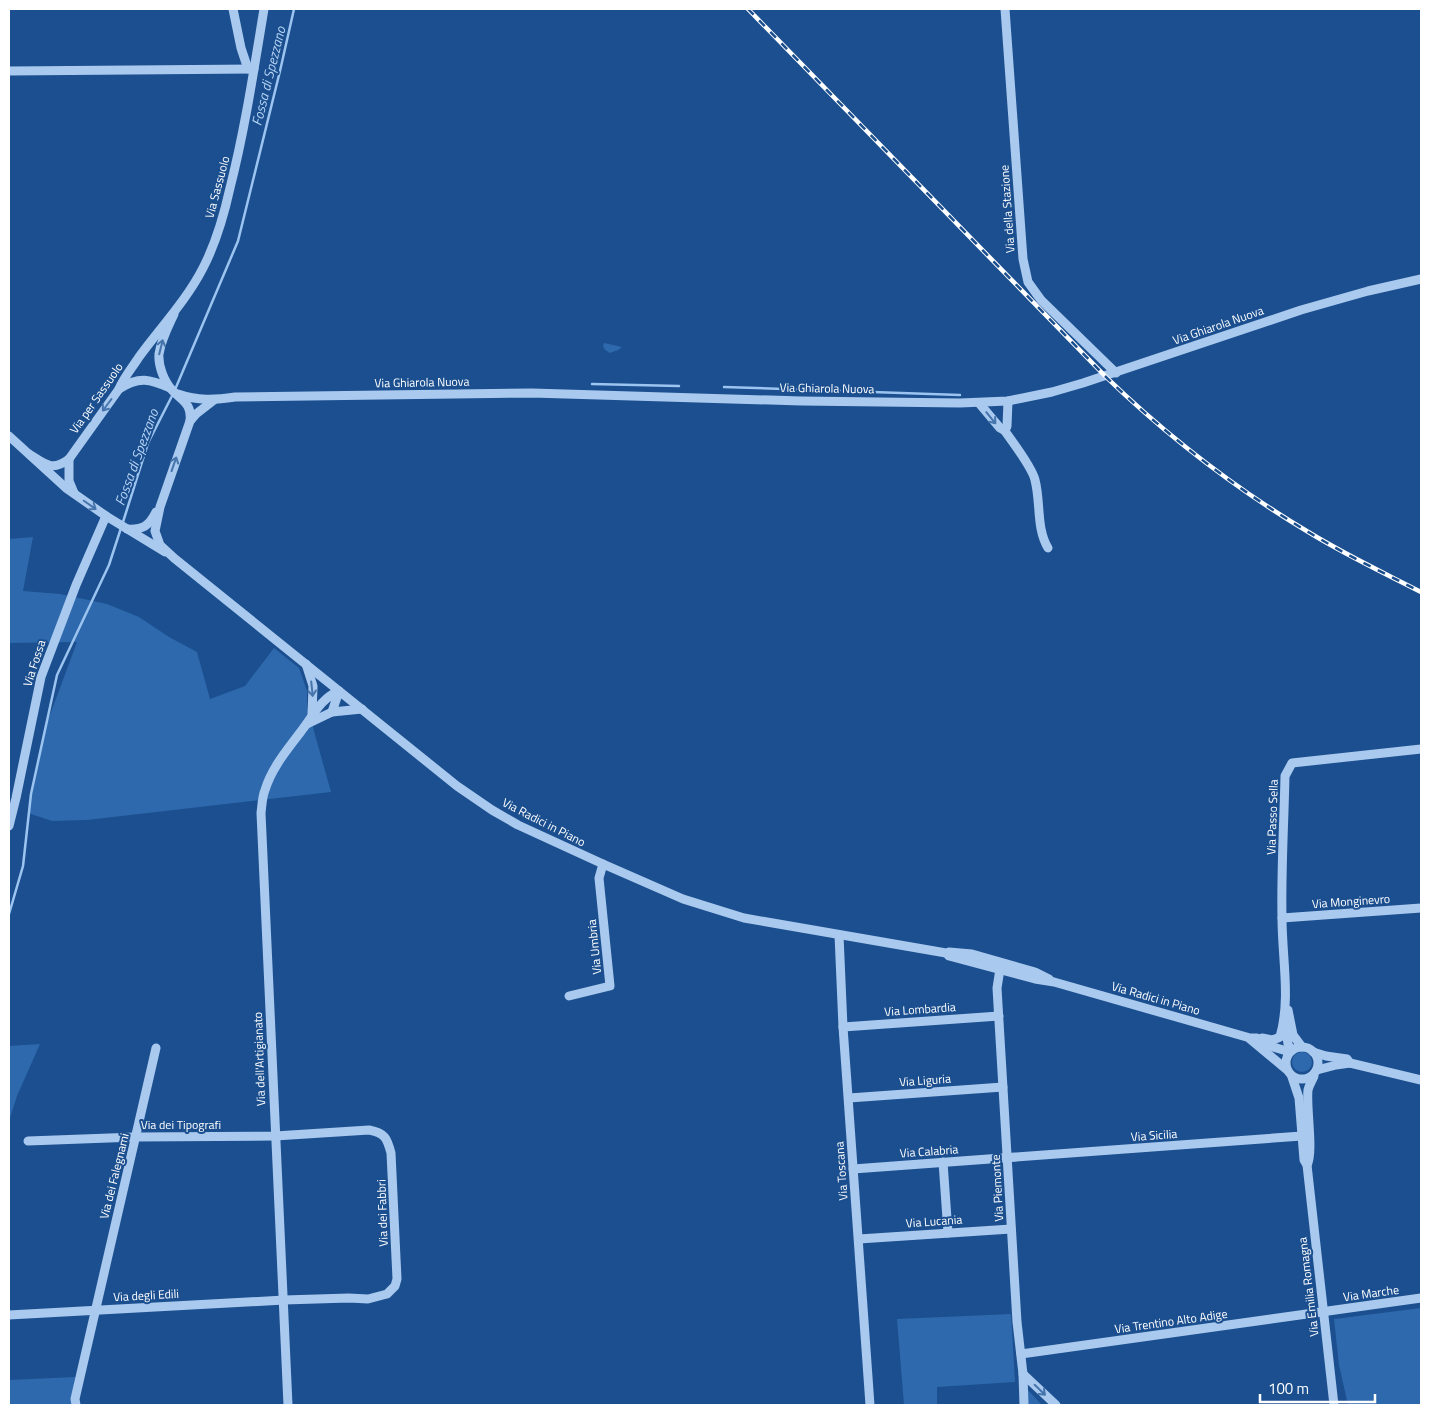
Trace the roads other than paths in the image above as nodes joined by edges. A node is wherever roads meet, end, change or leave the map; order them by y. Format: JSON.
{"nodes":[{"id":1,"x":233,"y":9,"type":"edge"},
{"id":2,"x":264,"y":9,"type":"edge"},
{"id":3,"x":1005,"y":9,"type":"edge"},
{"id":4,"x":251,"y":69,"type":"junction"},
{"id":5,"x":9,"y":71,"type":"edge"},
{"id":6,"x":1421,"y":279,"type":"edge"},
{"id":7,"x":174,"y":314,"type":"junction"},
{"id":8,"x":144,"y":351,"type":"joint"},
{"id":9,"x":1116,"y":373,"type":"junction"},
{"id":10,"x":169,"y":387,"type":"junction"},
{"id":11,"x":119,"y":389,"type":"junction"},
{"id":12,"x":186,"y":399,"type":"junction"},
{"id":13,"x":214,"y":400,"type":"junction"},
{"id":14,"x":1008,"y":401,"type":"junction"},
{"id":15,"x":979,"y":403,"type":"junction"},
{"id":16,"x":190,"y":421,"type":"junction"},
{"id":17,"x":1005,"y":431,"type":"junction"},
{"id":18,"x":9,"y":436,"type":"edge"},
{"id":19,"x":29,"y":454,"type":"junction"},
{"id":20,"x":69,"y":459,"type":"junction"},
{"id":21,"x":75,"y":494,"type":"junction"},
{"id":22,"x":160,"y":508,"type":"junction"},
{"id":23,"x":106,"y":516,"type":"junction"},
{"id":24,"x":131,"y":530,"type":"junction"},
{"id":25,"x":1048,"y":548,"type":"dead end"},
{"id":26,"x":170,"y":555,"type":"junction"},
{"id":27,"x":306,"y":664,"type":"junction"},
{"id":28,"x":339,"y":692,"type":"junction"},
{"id":29,"x":362,"y":709,"type":"junction"},
{"id":30,"x":332,"y":712,"type":"junction"},
{"id":31,"x":312,"y":715,"type":"junction"},
{"id":32,"x":307,"y":724,"type":"junction"},
{"id":33,"x":1421,"y":749,"type":"edge"},
{"id":34,"x":9,"y":826,"type":"edge"},
{"id":35,"x":603,"y":864,"type":"junction"},
{"id":36,"x":1421,"y":908,"type":"edge"},
{"id":37,"x":1282,"y":918,"type":"junction"},
{"id":38,"x":838,"y":935,"type":"junction"},
{"id":39,"x":946,"y":953,"type":"junction"},
{"id":40,"x":980,"y":956,"type":"junction"},
{"id":41,"x":1000,"y":969,"type":"junction"},
{"id":42,"x":1032,"y":971,"type":"junction"},
{"id":43,"x":1054,"y":982,"type":"junction"},
{"id":44,"x":569,"y":996,"type":"dead end"},
{"id":45,"x":1286,"y":1004,"type":"junction"},
{"id":46,"x":999,"y":1016,"type":"junction"},
{"id":47,"x":1284,"y":1021,"type":"junction"},
{"id":48,"x":843,"y":1027,"type":"junction"},
{"id":49,"x":1253,"y":1038,"type":"junction"},
{"id":50,"x":1302,"y":1047,"type":"junction"},
{"id":51,"x":156,"y":1048,"type":"dead end"},
{"id":52,"x":1291,"y":1051,"type":"junction"},
{"id":53,"x":1313,"y":1052,"type":"junction"},
{"id":54,"x":1350,"y":1062,"type":"junction"},
{"id":55,"x":1316,"y":1072,"type":"junction"},
{"id":56,"x":1289,"y":1073,"type":"junction"},
{"id":57,"x":1421,"y":1080,"type":"edge"},
{"id":58,"x":1003,"y":1086,"type":"junction"},
{"id":59,"x":849,"y":1098,"type":"junction"},
{"id":60,"x":275,"y":1136,"type":"junction"},
{"id":61,"x":1302,"y":1136,"type":"junction"},
{"id":62,"x":136,"y":1137,"type":"junction"},
{"id":63,"x":28,"y":1141,"type":"dead end"},
{"id":64,"x":1007,"y":1158,"type":"junction"},
{"id":65,"x":943,"y":1162,"type":"junction"},
{"id":66,"x":1307,"y":1165,"type":"junction"},
{"id":67,"x":853,"y":1168,"type":"junction"},
{"id":68,"x":1011,"y":1229,"type":"junction"},
{"id":69,"x":948,"y":1233,"type":"junction"},
{"id":70,"x":859,"y":1239,"type":"junction"},
{"id":71,"x":1421,"y":1298,"type":"edge"},
{"id":72,"x":284,"y":1300,"type":"junction"},
{"id":73,"x":94,"y":1310,"type":"junction"},
{"id":74,"x":1323,"y":1312,"type":"junction"},
{"id":75,"x":9,"y":1315,"type":"edge"},
{"id":76,"x":1021,"y":1354,"type":"junction"},
{"id":77,"x":1024,"y":1374,"type":"junction"},
{"id":78,"x":76,"y":1405,"type":"edge"},
{"id":79,"x":288,"y":1405,"type":"edge"},
{"id":80,"x":870,"y":1405,"type":"edge"},
{"id":81,"x":1024,"y":1405,"type":"edge"},
{"id":82,"x":1056,"y":1405,"type":"edge"},
{"id":83,"x":1334,"y":1405,"type":"edge"}],
"edges":[{"from":1,"to":4,"type":"street"},
{"from":2,"to":4,"type":"street","name":"Via Sassuolo"},
{"from":3,"to":9,"type":"street","name":"Via della Stazione"},
{"from":4,"to":5,"type":"street"},
{"from":4,"to":7,"type":"street","name":"Via Sassuolo"},
{"from":6,"to":9,"type":"street","name":"Via Ghiarola Nuova"},
{"from":7,"to":8,"type":"street","name":"Via Sassuolo"},
{"from":10,"to":7,"type":"street","one_way":true},
{"from":8,"to":11,"type":"street","name":"Via per Sassuolo"},
{"from":9,"to":14,"type":"street","name":"Via Ghiarola Nuova"},
{"from":10,"to":11,"type":"street"},
{"from":10,"to":12,"type":"street"},
{"from":11,"to":20,"type":"street","name":"Via per Sassuolo","one_way":true},
{"from":12,"to":13,"type":"street","name":"Via Ghiarola Nuova"},
{"from":12,"to":16,"type":"street"},
{"from":13,"to":15,"type":"street","name":"Via Ghiarola Nuova"},
{"from":13,"to":16,"type":"street"},
{"from":14,"to":15,"type":"street","name":"Via Ghiarola Nuova"},
{"from":14,"to":17,"type":"street"},
{"from":15,"to":17,"type":"street","one_way":true},
{"from":22,"to":16,"type":"street","one_way":true},
{"from":17,"to":25,"type":"street"},
{"from":18,"to":19,"type":"street"},
{"from":19,"to":20,"type":"street"},
{"from":19,"to":21,"type":"street"},
{"from":20,"to":21,"type":"street"},
{"from":21,"to":23,"type":"street","one_way":true},
{"from":22,"to":24,"type":"street"},
{"from":22,"to":26,"type":"street"},
{"from":23,"to":24,"type":"street"},
{"from":23,"to":34,"type":"street","name":"Via Fossa"},
{"from":24,"to":26,"type":"street"},
{"from":26,"to":27,"type":"street","name":"Via Radici in Piano"},
{"from":27,"to":28,"type":"street","name":"Via Radici in Piano"},
{"from":27,"to":31,"type":"street","name":"Via dell'Artigianato","one_way":true},
{"from":28,"to":29,"type":"street","name":"Via Radici in Piano"},
{"from":28,"to":30,"type":"street"},
{"from":28,"to":31,"type":"street","name":"Via dell'Artigianato"},
{"from":29,"to":30,"type":"street","name":"Via dell'Artigianato"},
{"from":29,"to":35,"type":"street","name":"Via Radici in Piano"},
{"from":30,"to":32,"type":"street","name":"Via dell'Artigianato"},
{"from":31,"to":32,"type":"street","name":"Via dell'Artigianato"},
{"from":32,"to":60,"type":"street","name":"Via dell'Artigianato"},
{"from":33,"to":37,"type":"street","name":"Via Passo Sella"},
{"from":35,"to":38,"type":"street","name":"Via Radici in Piano"},
{"from":35,"to":44,"type":"street","name":"Via Umbria"},
{"from":36,"to":37,"type":"street","name":"Via Monginevro"},
{"from":37,"to":45,"type":"street","name":"Via Passo Sella"},
{"from":38,"to":39,"type":"street","name":"Via Radici in Piano"},
{"from":38,"to":48,"type":"street","name":"Via Toscana"},
{"from":39,"to":40,"type":"street"},
{"from":39,"to":41,"type":"street"},
{"from":40,"to":41,"type":"street"},
{"from":40,"to":42,"type":"street"},
{"from":41,"to":42,"type":"street"},
{"from":41,"to":43,"type":"street"},
{"from":41,"to":46,"type":"street","name":"Via Piemonte"},
{"from":42,"to":43,"type":"street"},
{"from":43,"to":49,"type":"street","name":"Via Radici in Piano"},
{"from":45,"to":47,"type":"street","name":"Via Passo Sella"},
{"from":45,"to":50,"type":"street","name":"Via Passo Sella"},
{"from":46,"to":48,"type":"street","name":"Via Lombardia"},
{"from":46,"to":58,"type":"street","name":"Via Piemonte"},
{"from":47,"to":49,"type":"street","name":"Via Passo Sella"},
{"from":47,"to":52,"type":"street","name":"Via Passo Sella"},
{"from":48,"to":59,"type":"street","name":"Via Toscana"},
{"from":49,"to":52,"type":"street"},
{"from":49,"to":56,"type":"street"},
{"from":50,"to":52,"type":"street"},
{"from":50,"to":53,"type":"street"},
{"from":51,"to":62,"type":"street","name":"Via dei Falegnami"},
{"from":52,"to":56,"type":"street"},
{"from":53,"to":54,"type":"street"},
{"from":53,"to":55,"type":"street"},
{"from":54,"to":55,"type":"street"},
{"from":54,"to":57,"type":"street"},
{"from":55,"to":56,"type":"street"},
{"from":55,"to":66,"type":"street","name":"Via Emilia Romagna"},
{"from":56,"to":61,"type":"street","name":"Via Emilia Romagna"},
{"from":58,"to":59,"type":"street","name":"Via Liguria"},
{"from":58,"to":64,"type":"street","name":"Via Piemonte"},
{"from":59,"to":67,"type":"street","name":"Via Toscana"},
{"from":60,"to":62,"type":"street","name":"Via dei Tipografi"},
{"from":60,"to":72,"type":"street","name":"Via dell'Artigianato"},
{"from":60,"to":72,"type":"street","name":"Via dei Fabbri"},
{"from":61,"to":64,"type":"street","name":"Via Sicilia"},
{"from":61,"to":66,"type":"street","name":"Via Emilia Romagna"},
{"from":62,"to":63,"type":"street","name":"Via dei Tipografi"},
{"from":62,"to":73,"type":"street","name":"Via dei Falegnami"},
{"from":64,"to":65,"type":"street","name":"Via Calabria"},
{"from":64,"to":68,"type":"street","name":"Via Piemonte"},
{"from":65,"to":67,"type":"street","name":"Via Calabria"},
{"from":65,"to":69,"type":"street"},
{"from":66,"to":74,"type":"street","name":"Via Emilia Romagna"},
{"from":67,"to":70,"type":"street","name":"Via Toscana"},
{"from":68,"to":69,"type":"street","name":"Via Lucania"},
{"from":68,"to":76,"type":"street","name":"Via Piemonte"},
{"from":69,"to":70,"type":"street","name":"Via Lucania"},
{"from":70,"to":80,"type":"street","name":"Via Toscana"},
{"from":71,"to":74,"type":"street","name":"Via Marche"},
{"from":72,"to":73,"type":"street","name":"Via degli Edili"},
{"from":72,"to":79,"type":"street","name":"Via dell'Artigianato"},
{"from":73,"to":75,"type":"street","name":"Via degli Edili"},
{"from":73,"to":78,"type":"street","name":"Via dei Falegnami"},
{"from":74,"to":76,"type":"street","name":"Via Trentino Alto Adige"},
{"from":74,"to":83,"type":"street","name":"Via Emilia Romagna"},
{"from":76,"to":77,"type":"street","name":"Via Piemonte"},
{"from":77,"to":81,"type":"street","name":"Via Piemonte"},
{"from":77,"to":82,"type":"street","one_way":true}]}
